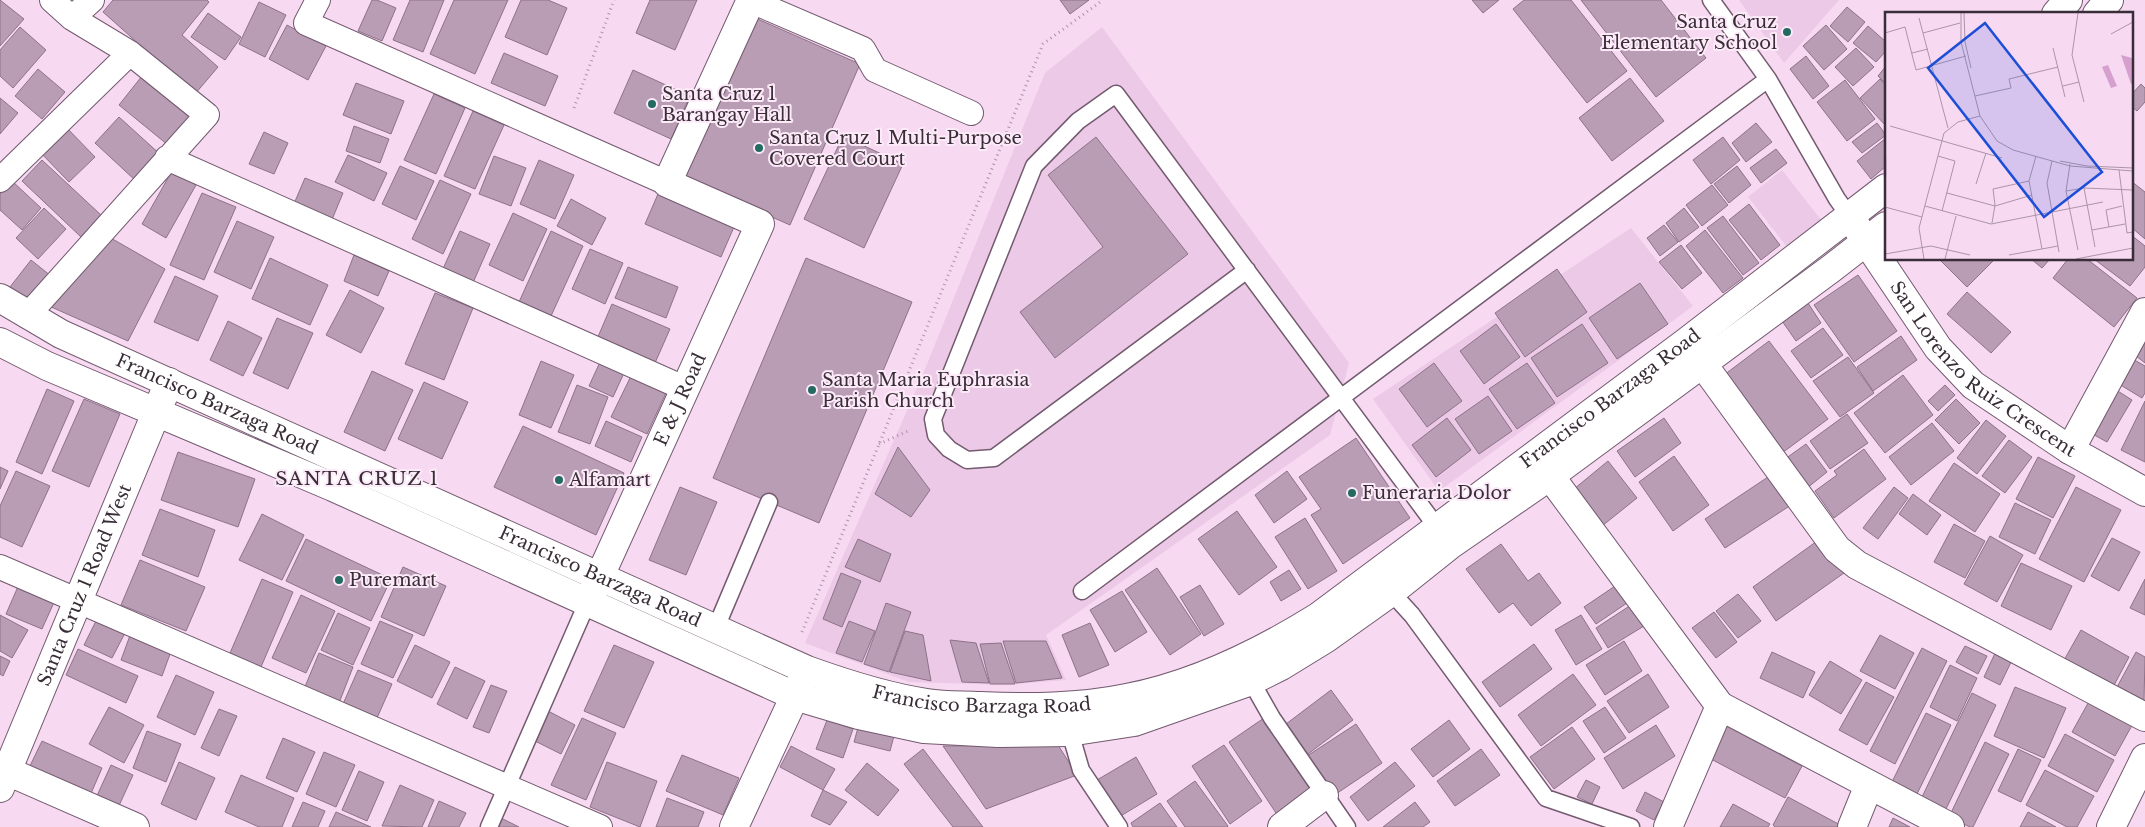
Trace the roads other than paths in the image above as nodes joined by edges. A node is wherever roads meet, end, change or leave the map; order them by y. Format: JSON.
{"nodes":[{"id":1,"x":52,"y":0,"type":"edge"},
{"id":2,"x":92,"y":0,"type":"edge"},
{"id":3,"x":318,"y":0,"type":"edge"},
{"id":4,"x":750,"y":0,"type":"edge"},
{"id":5,"x":1711,"y":0,"type":"edge"},
{"id":6,"x":2068,"y":0,"type":"edge"},
{"id":7,"x":2109,"y":0,"type":"edge"},
{"id":8,"x":2058,"y":12,"type":"edge"},
{"id":9,"x":2099,"y":12,"type":"edge"},
{"id":10,"x":72,"y":18,"type":"junction"},
{"id":11,"x":130,"y":52,"type":"junction"},
{"id":12,"x":1768,"y":79,"type":"junction"},
{"id":13,"x":971,"y":113,"type":"dead end"},
{"id":14,"x":167,"y":158,"type":"junction"},
{"id":15,"x":0,"y":180,"type":"edge"},
{"id":16,"x":667,"y":183,"type":"junction"},
{"id":17,"x":1885,"y":189,"type":"edge"},
{"id":18,"x":1850,"y":217,"type":"junction"},
{"id":19,"x":1877,"y":234,"type":"edge"},
{"id":20,"x":1885,"y":249,"type":"edge"},
{"id":21,"x":1891,"y":260,"type":"edge"},
{"id":22,"x":1247,"y":270,"type":"junction"},
{"id":23,"x":0,"y":298,"type":"edge"},
{"id":24,"x":2145,"y":312,"type":"edge"},
{"id":25,"x":27,"y":316,"type":"junction"},
{"id":26,"x":0,"y":342,"type":"edge"},
{"id":27,"x":1702,"y":363,"type":"junction"},
{"id":28,"x":169,"y":382,"type":"junction"},
{"id":29,"x":686,"y":389,"type":"junction"},
{"id":30,"x":1341,"y":398,"type":"junction"},
{"id":31,"x":155,"y":412,"type":"junction"},
{"id":32,"x":2070,"y":450,"type":"junction"},
{"id":33,"x":1550,"y":476,"type":"junction"},
{"id":34,"x":2145,"y":492,"type":"edge"},
{"id":35,"x":769,"y":502,"type":"dead end"},
{"id":36,"x":1443,"y":536,"type":"junction"},
{"id":37,"x":0,"y":567,"type":"edge"},
{"id":38,"x":600,"y":577,"type":"junction"},
{"id":39,"x":1082,"y":591,"type":"dead end"},
{"id":40,"x":1391,"y":592,"type":"junction"},
{"id":41,"x":77,"y":601,"type":"junction"},
{"id":42,"x":588,"y":601,"type":"junction"},
{"id":43,"x":715,"y":630,"type":"junction"},
{"id":44,"x":798,"y":666,"type":"junction"},
{"id":45,"x":1251,"y":681,"type":"junction"},
{"id":46,"x":795,"y":696,"type":"junction"},
{"id":47,"x":1720,"y":706,"type":"junction"},
{"id":48,"x":2145,"y":717,"type":"edge"},
{"id":49,"x":1067,"y":719,"type":"junction"},
{"id":50,"x":2145,"y":758,"type":"edge"},
{"id":51,"x":2,"y":776,"type":"edge"},
{"id":52,"x":1869,"y":785,"type":"junction"},
{"id":53,"x":508,"y":787,"type":"junction"},
{"id":54,"x":1324,"y":795,"type":"junction"},
{"id":55,"x":135,"y":827,"type":"edge"},
{"id":56,"x":488,"y":827,"type":"edge"},
{"id":57,"x":600,"y":827,"type":"edge"},
{"id":58,"x":734,"y":827,"type":"edge"},
{"id":59,"x":1119,"y":827,"type":"edge"},
{"id":60,"x":1282,"y":827,"type":"edge"},
{"id":61,"x":1347,"y":827,"type":"edge"},
{"id":62,"x":1631,"y":827,"type":"edge"},
{"id":63,"x":1668,"y":827,"type":"edge"},
{"id":64,"x":1852,"y":827,"type":"edge"},
{"id":65,"x":1950,"y":827,"type":"edge"},
{"id":66,"x":2111,"y":827,"type":"edge"}],
"edges":[{"from":1,"to":10,"type":"street"},
{"from":2,"to":10,"type":"street"},
{"from":3,"to":16,"type":"street"},
{"from":4,"to":13,"type":"street"},
{"from":4,"to":16,"type":"street"},
{"from":5,"to":12,"type":"lane"},
{"from":6,"to":8,"type":"street"},
{"from":7,"to":9,"type":"street"},
{"from":10,"to":11,"type":"street"},
{"from":11,"to":14,"type":"street"},
{"from":11,"to":15,"type":"street"},
{"from":12,"to":18,"type":"lane"},
{"from":12,"to":30,"type":"lane"},
{"from":14,"to":25,"type":"street"},
{"from":14,"to":29,"type":"street"},
{"from":16,"to":29,"type":"street","name":"E & J Road"},
{"from":17,"to":18,"type":"street","name":"Francisco Barzaga Road"},
{"from":18,"to":19,"type":"street","name":"San Lorenzo Ruiz Crescent"},
{"from":18,"to":36,"type":"street","name":"Francisco Barzaga Road"},
{"from":19,"to":20,"type":"street","name":"San Lorenzo Ruiz Crescent"},
{"from":19,"to":27,"type":"street","name":"Francisco Barzaga Road"},
{"from":21,"to":32,"type":"street","name":"San Lorenzo Ruiz Crescent"},
{"from":22,"to":22,"type":"lane"},
{"from":22,"to":30,"type":"lane"},
{"from":23,"to":25,"type":"street","name":"Francisco Barzaga Road"},
{"from":24,"to":32,"type":"street"},
{"from":25,"to":28,"type":"street","name":"Francisco Barzaga Road"},
{"from":26,"to":31,"type":"street","name":"Francisco Barzaga Road"},
{"from":27,"to":33,"type":"street","name":"Francisco Barzaga Road"},
{"from":27,"to":48,"type":"street"},
{"from":28,"to":31,"type":"street","name":"Santa Cruz 1 Road West"},
{"from":28,"to":38,"type":"street","name":"Francisco Barzaga Road"},
{"from":29,"to":38,"type":"street","name":"E & J Road"},
{"from":30,"to":36,"type":"lane"},
{"from":30,"to":39,"type":"lane"},
{"from":31,"to":41,"type":"street","name":"Santa Cruz 1 Road West"},
{"from":31,"to":42,"type":"street","name":"Francisco Barzaga Road"},
{"from":32,"to":34,"type":"street","name":"San Lorenzo Ruiz Crescent"},
{"from":33,"to":36,"type":"street","name":"Francisco Barzaga Road"},
{"from":33,"to":47,"type":"street"},
{"from":35,"to":43,"type":"lane"},
{"from":36,"to":40,"type":"street","name":"Francisco Barzaga Road"},
{"from":36,"to":49,"type":"street","name":"Francisco Barzaga Road"},
{"from":37,"to":41,"type":"street"},
{"from":38,"to":42,"type":"street","name":"E & J Road"},
{"from":38,"to":43,"type":"street","name":"Francisco Barzaga Road"},
{"from":40,"to":45,"type":"street","name":"Francisco Barzaga Road"},
{"from":40,"to":62,"type":"lane"},
{"from":41,"to":51,"type":"street","name":"Santa Cruz 1 Road West"},
{"from":41,"to":53,"type":"street"},
{"from":42,"to":46,"type":"street","name":"Francisco Barzaga Road"},
{"from":42,"to":53,"type":"lane"},
{"from":43,"to":44,"type":"street","name":"Francisco Barzaga Road"},
{"from":44,"to":46,"type":"street"},
{"from":44,"to":49,"type":"street","name":"Francisco Barzaga Road"},
{"from":45,"to":49,"type":"street","name":"Francisco Barzaga Road"},
{"from":45,"to":54,"type":"lane"},
{"from":46,"to":49,"type":"street","name":"Francisco Barzaga Road"},
{"from":46,"to":58,"type":"street"},
{"from":47,"to":52,"type":"street"},
{"from":47,"to":63,"type":"street"},
{"from":49,"to":59,"type":"lane"},
{"from":50,"to":66,"type":"street"},
{"from":51,"to":55,"type":"street"},
{"from":52,"to":64,"type":"street"},
{"from":52,"to":65,"type":"street"},
{"from":53,"to":56,"type":"lane"},
{"from":53,"to":57,"type":"street"},
{"from":54,"to":60,"type":"street"},
{"from":54,"to":61,"type":"lane"}]}
